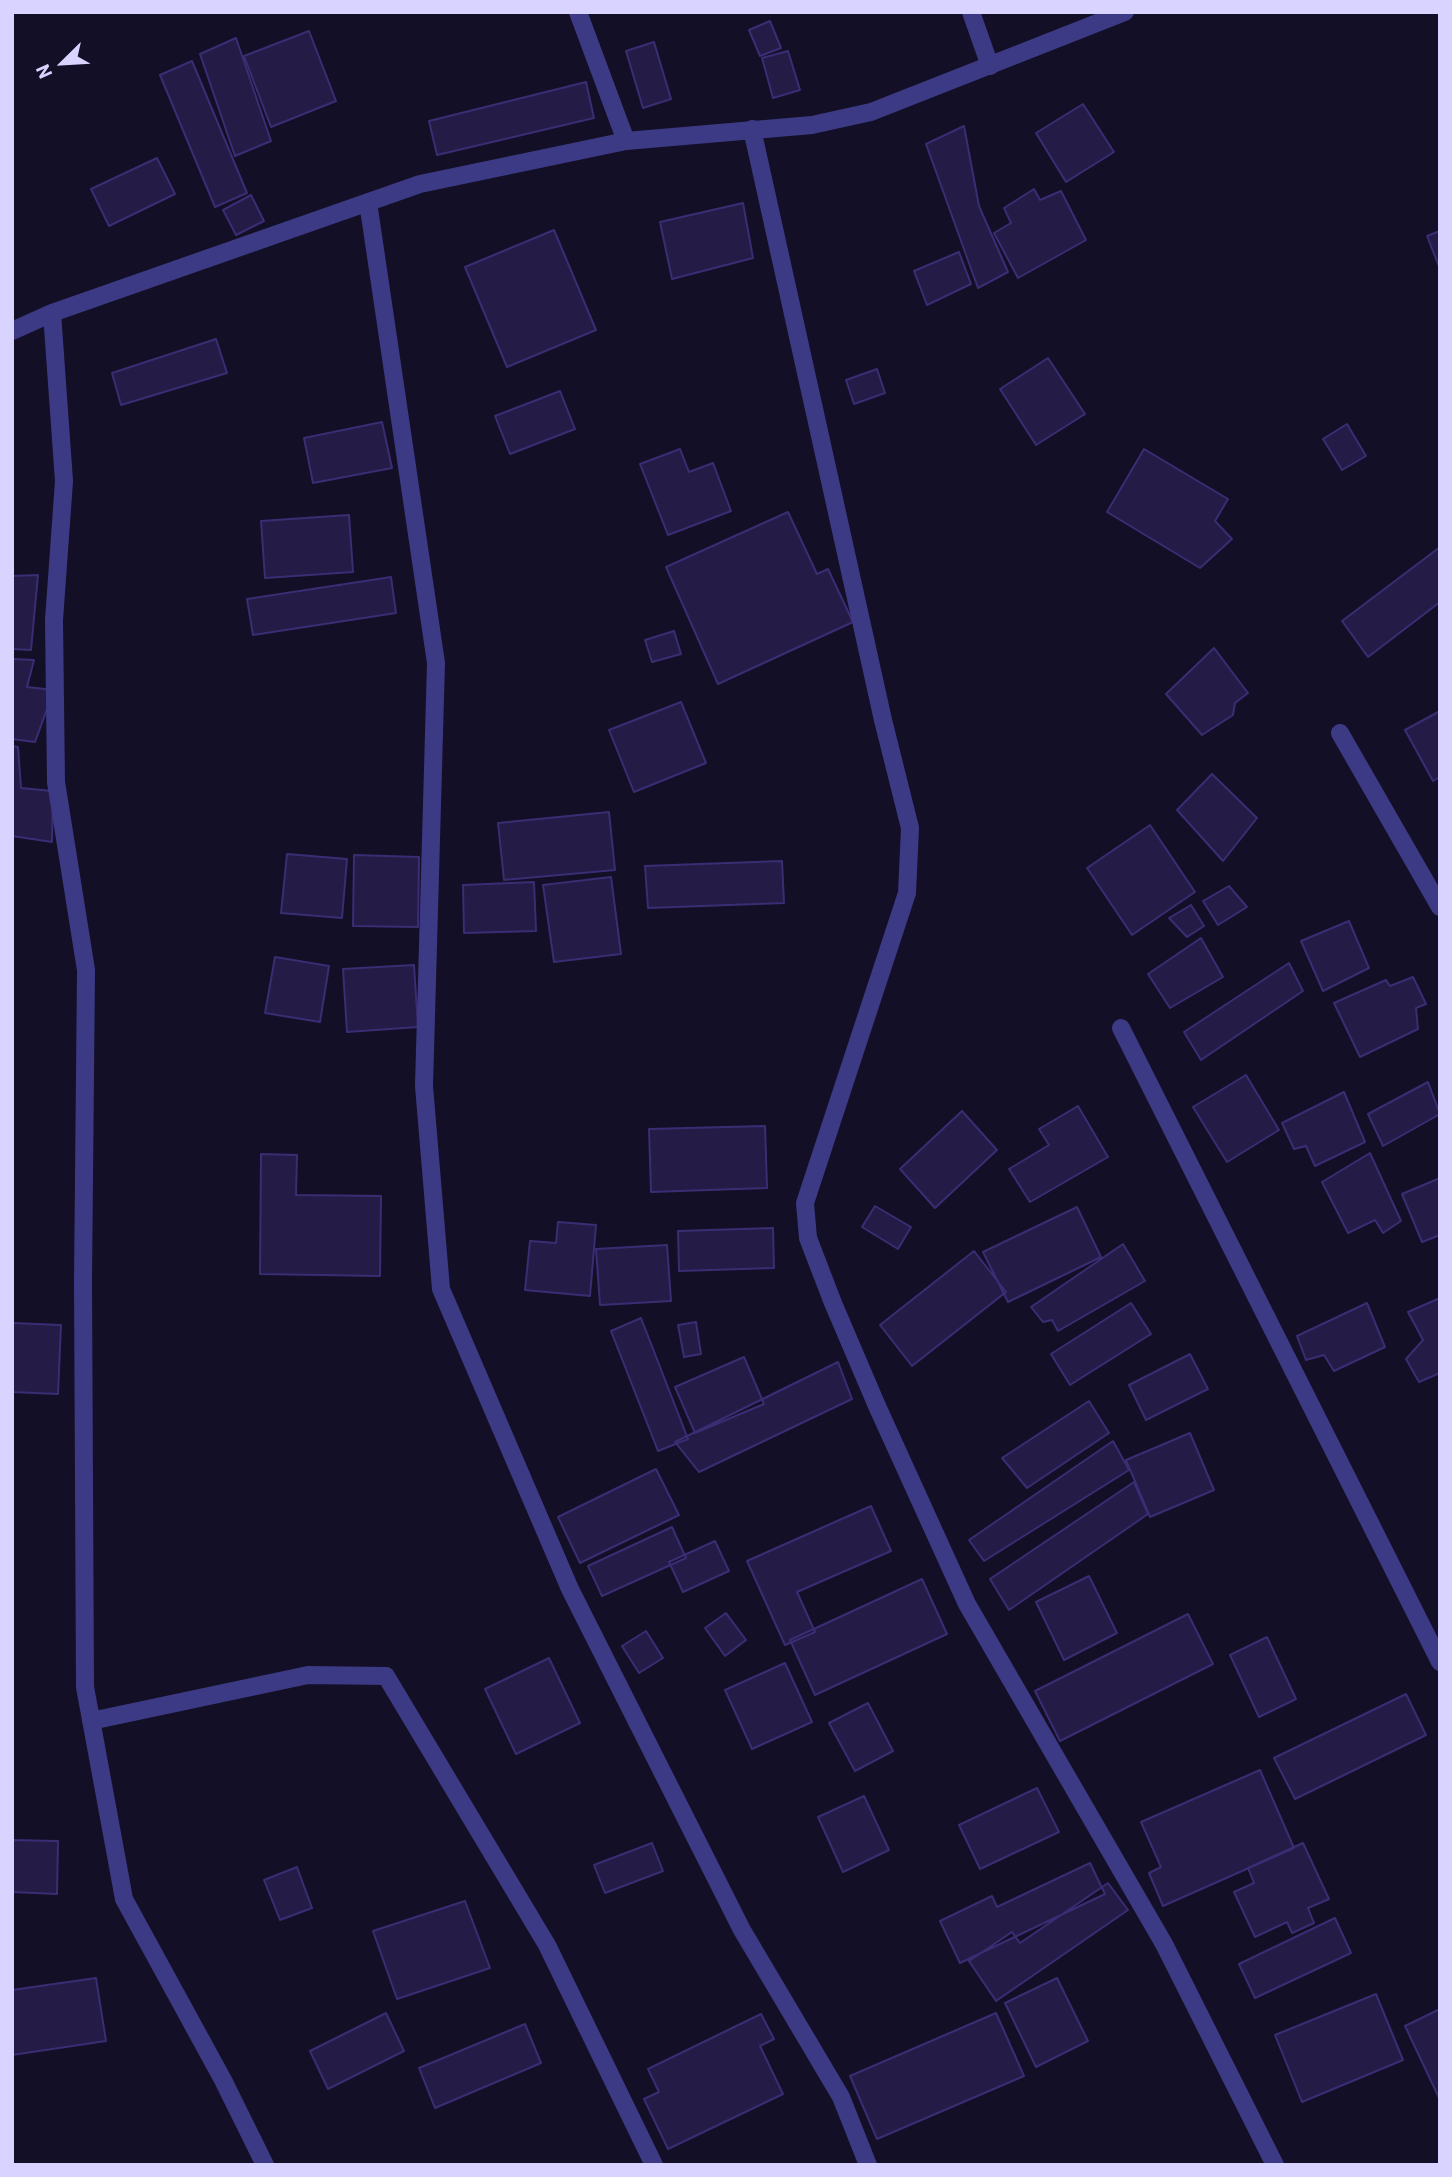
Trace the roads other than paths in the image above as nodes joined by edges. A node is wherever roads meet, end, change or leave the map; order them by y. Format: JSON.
{"nodes":[{"id":1,"x":578,"y":12,"type":"edge"},
{"id":2,"x":971,"y":12,"type":"edge"},
{"id":3,"x":1125,"y":12,"type":"edge"},
{"id":4,"x":990,"y":66,"type":"junction"},
{"id":5,"x":752,"y":129,"type":"junction"},
{"id":6,"x":626,"y":141,"type":"junction"},
{"id":7,"x":368,"y":202,"type":"junction"},
{"id":8,"x":52,"y":313,"type":"junction"},
{"id":9,"x":12,"y":331,"type":"edge"},
{"id":10,"x":1340,"y":733,"type":"dead end"},
{"id":11,"x":1440,"y":907,"type":"edge"},
{"id":12,"x":1121,"y":1028,"type":"dead end"},
{"id":13,"x":1440,"y":1662,"type":"edge"},
{"id":14,"x":91,"y":1721,"type":"junction"},
{"id":15,"x":265,"y":2165,"type":"edge"},
{"id":16,"x":654,"y":2165,"type":"edge"},
{"id":17,"x":868,"y":2165,"type":"edge"},
{"id":18,"x":1275,"y":2165,"type":"edge"}],
"edges":[{"from":1,"to":6,"type":"street"},
{"from":2,"to":4,"type":"street"},
{"from":3,"to":4,"type":"street"},
{"from":4,"to":5,"type":"street"},
{"from":5,"to":6,"type":"street"},
{"from":5,"to":18,"type":"street"},
{"from":6,"to":7,"type":"street"},
{"from":7,"to":8,"type":"street"},
{"from":7,"to":17,"type":"street"},
{"from":8,"to":9,"type":"street"},
{"from":8,"to":14,"type":"street"},
{"from":10,"to":11,"type":"street"},
{"from":12,"to":13,"type":"street"},
{"from":14,"to":15,"type":"street"},
{"from":14,"to":16,"type":"street"}]}
